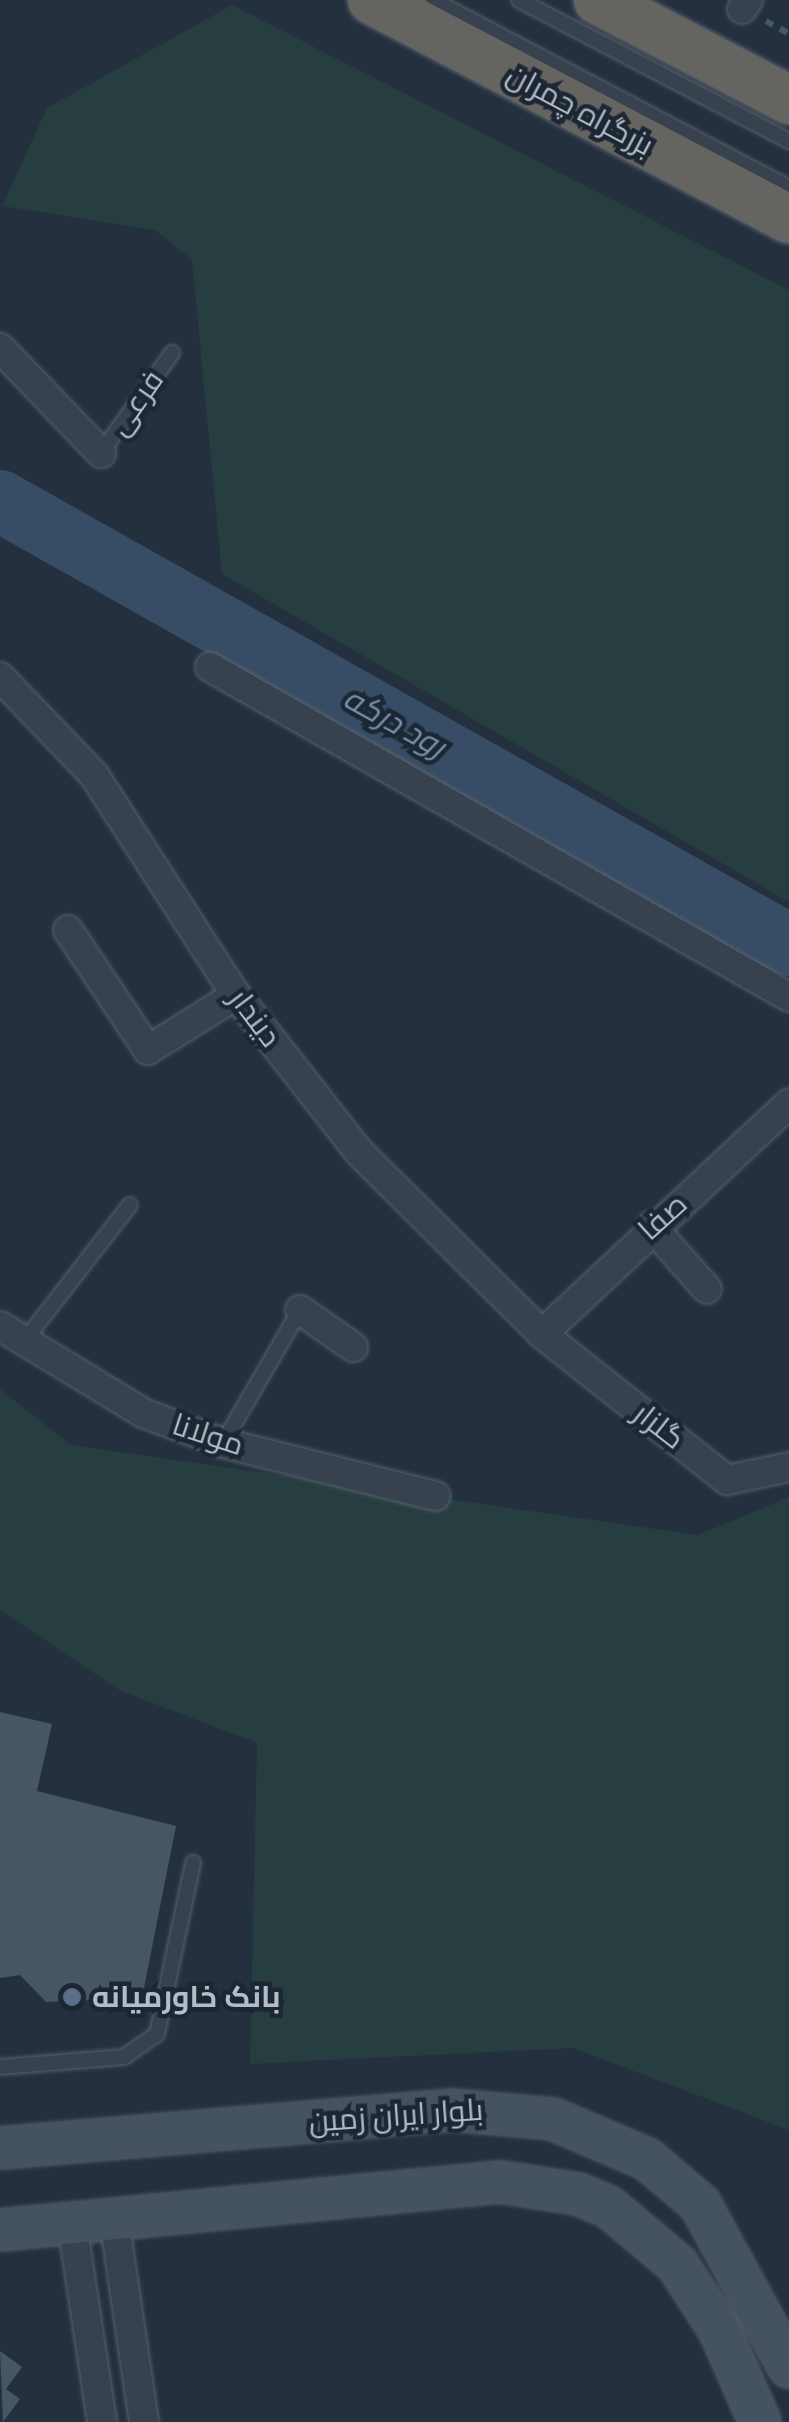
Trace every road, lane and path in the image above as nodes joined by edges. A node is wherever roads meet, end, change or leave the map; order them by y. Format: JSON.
{"nodes":[{"id":1,"x":372,"y":0,"type":"edge"},
{"id":2,"x":433,"y":0,"type":"edge"},
{"id":3,"x":519,"y":0,"type":"edge"},
{"id":4,"x":598,"y":0,"type":"edge"},
{"id":5,"x":789,"y":100,"type":"edge"},
{"id":6,"x":789,"y":141,"type":"edge"},
{"id":7,"x":789,"y":188,"type":"edge"},
{"id":8,"x":789,"y":219,"type":"edge"},
{"id":9,"x":0,"y":348,"type":"edge"},
{"id":10,"x":172,"y":353,"type":"dead end"},
{"id":11,"x":100,"y":453,"type":"joint"},
{"id":12,"x":210,"y":667,"type":"dead end"},
{"id":13,"x":0,"y":677,"type":"edge"},
{"id":14,"x":68,"y":930,"type":"dead end"},
{"id":15,"x":236,"y":995,"type":"junction"},
{"id":16,"x":789,"y":996,"type":"edge"},
{"id":17,"x":789,"y":1104,"type":"edge"},
{"id":18,"x":130,"y":1204,"type":"dead end"},
{"id":19,"x":652,"y":1226,"type":"junction"},
{"id":20,"x":707,"y":1289,"type":"dead end"},
{"id":21,"x":300,"y":1310,"type":"joint"},
{"id":22,"x":0,"y":1326,"type":"edge"},
{"id":23,"x":542,"y":1334,"type":"junction"},
{"id":24,"x":22,"y":1344,"type":"junction"},
{"id":25,"x":353,"y":1346,"type":"dead end"},
{"id":26,"x":223,"y":1443,"type":"junction"},
{"id":27,"x":789,"y":1467,"type":"edge"},
{"id":28,"x":436,"y":1496,"type":"dead end"},
{"id":29,"x":193,"y":1863,"type":"dead end"},
{"id":30,"x":0,"y":2068,"type":"edge"},
{"id":31,"x":0,"y":2148,"type":"edge"},
{"id":32,"x":114,"y":2220,"type":"junction"},
{"id":33,"x":72,"y":2223,"type":"junction"},
{"id":34,"x":0,"y":2230,"type":"edge"},
{"id":35,"x":789,"y":2367,"type":"edge"},
{"id":36,"x":102,"y":2422,"type":"edge"},
{"id":37,"x":144,"y":2422,"type":"edge"},
{"id":38,"x":760,"y":2422,"type":"edge"}],
"edges":[{"from":1,"to":8,"type":"highway","name":"بزرگراه چمران"},
{"from":2,"to":7,"type":"lane"},
{"from":3,"to":6,"type":"lane"},
{"from":4,"to":5,"type":"highway"},
{"from":9,"to":11,"type":"street"},
{"from":10,"to":11,"type":"lane","name":"فرعی"},
{"from":12,"to":16,"type":"street"},
{"from":13,"to":15,"type":"street","name":"دیندار"},
{"from":14,"to":15,"type":"street"},
{"from":15,"to":23,"type":"street","name":"دیندار"},
{"from":17,"to":19,"type":"street","name":"صفا"},
{"from":18,"to":24,"type":"lane"},
{"from":19,"to":20,"type":"street"},
{"from":19,"to":23,"type":"street","name":"صفا"},
{"from":21,"to":25,"type":"street"},
{"from":21,"to":26,"type":"lane"},
{"from":22,"to":24,"type":"street","name":"مولانا"},
{"from":23,"to":27,"type":"street","name":"گلزار"},
{"from":24,"to":26,"type":"street","name":"مولانا"},
{"from":26,"to":28,"type":"street","name":"مولانا"},
{"from":29,"to":30,"type":"lane"},
{"from":31,"to":35,"type":"main road","name":"بلوار ایران زمین"},
{"from":32,"to":33,"type":"main road"},
{"from":32,"to":37,"type":"street"},
{"from":32,"to":38,"type":"main road"},
{"from":33,"to":34,"type":"main road"},
{"from":33,"to":36,"type":"street"}]}
